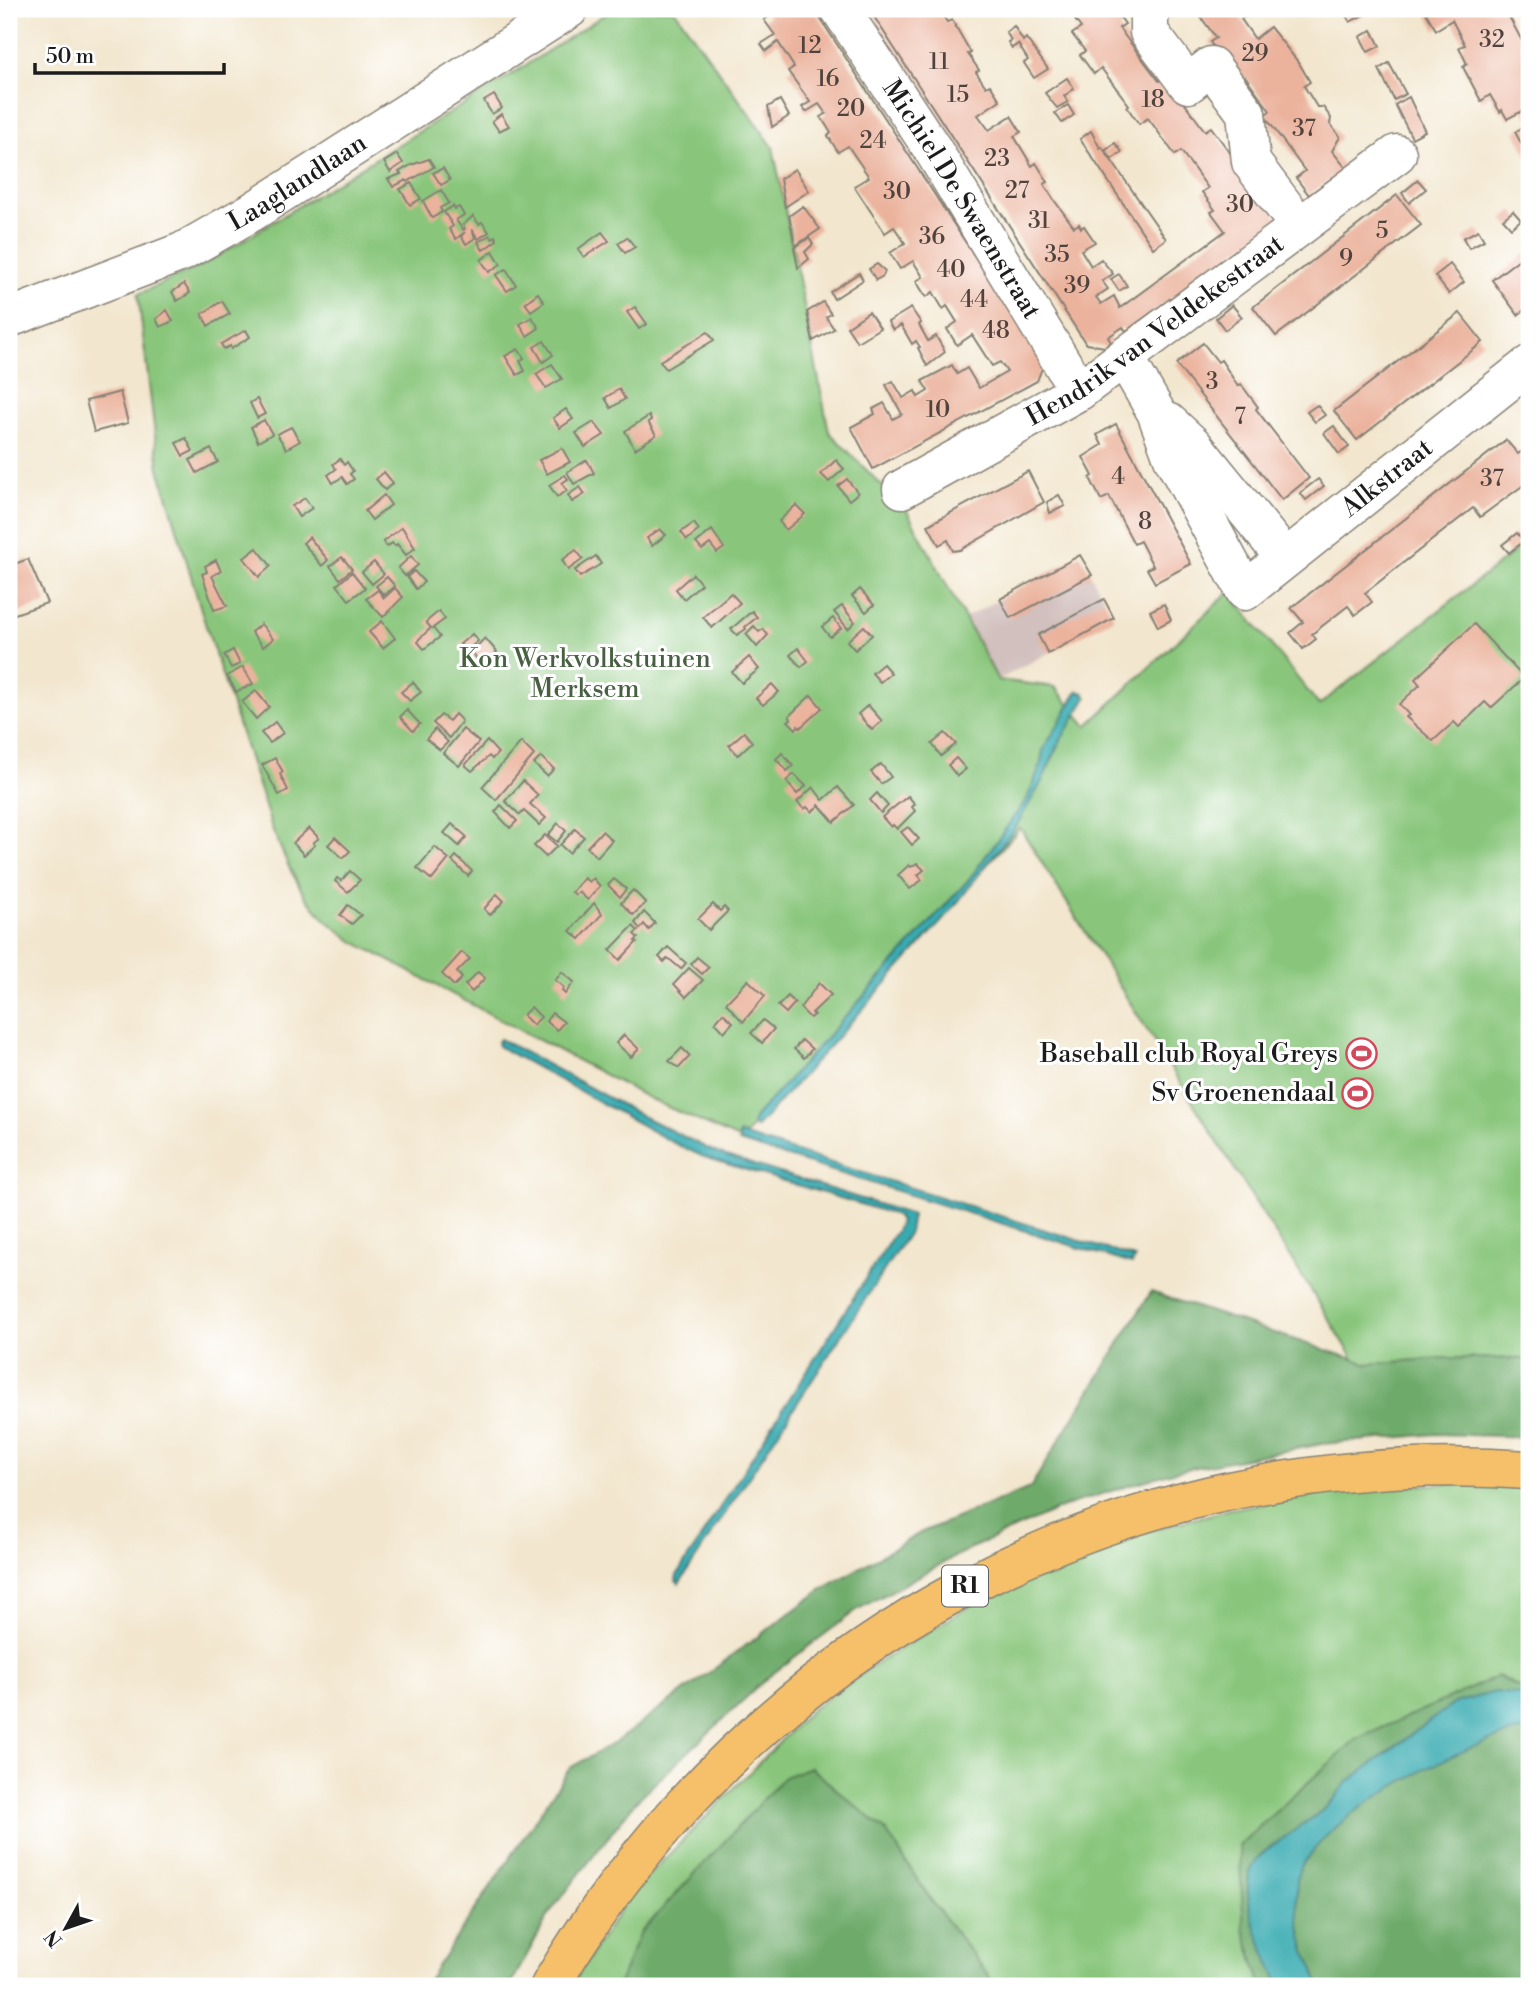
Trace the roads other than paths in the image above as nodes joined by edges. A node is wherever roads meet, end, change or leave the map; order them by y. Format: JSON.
{"nodes":[{"id":1,"x":569,"y":9,"type":"edge"},
{"id":2,"x":841,"y":9,"type":"edge"},
{"id":3,"x":1149,"y":9,"type":"edge"},
{"id":4,"x":1396,"y":154,"type":"dead end"},
{"id":5,"x":1299,"y":226,"type":"junction"},
{"id":6,"x":9,"y":318,"type":"edge"},
{"id":7,"x":1125,"y":358,"type":"junction"},
{"id":8,"x":1529,"y":365,"type":"edge"},
{"id":9,"x":1079,"y":391,"type":"junction"},
{"id":10,"x":1156,"y":412,"type":"junction"},
{"id":11,"x":902,"y":489,"type":"dead end"},
{"id":12,"x":1285,"y":558,"type":"junction"},
{"id":13,"x":1529,"y":1470,"type":"edge"},
{"id":14,"x":550,"y":1986,"type":"edge"}],
"edges":[{"from":1,"to":6,"type":"street","name":"Laaglandlaan"},
{"from":2,"to":9,"type":"street","name":"Michiel De Swaenstraat"},
{"from":3,"to":5,"type":"street"},
{"from":4,"to":5,"type":"street","name":"Hendrik van Veldekestraat"},
{"from":5,"to":7,"type":"street","name":"Hendrik van Veldekestraat"},
{"from":7,"to":9,"type":"street","name":"Hendrik van Veldekestraat"},
{"from":7,"to":10,"type":"street"},
{"from":8,"to":12,"type":"street","name":"Alkstraat"},
{"from":9,"to":11,"type":"street","name":"Hendrik van Veldekestraat"},
{"from":10,"to":12,"type":"street"},
{"from":10,"to":12,"type":"street","name":"Alkstraat"},
{"from":13,"to":14,"type":"highway","number":"R1"}]}
